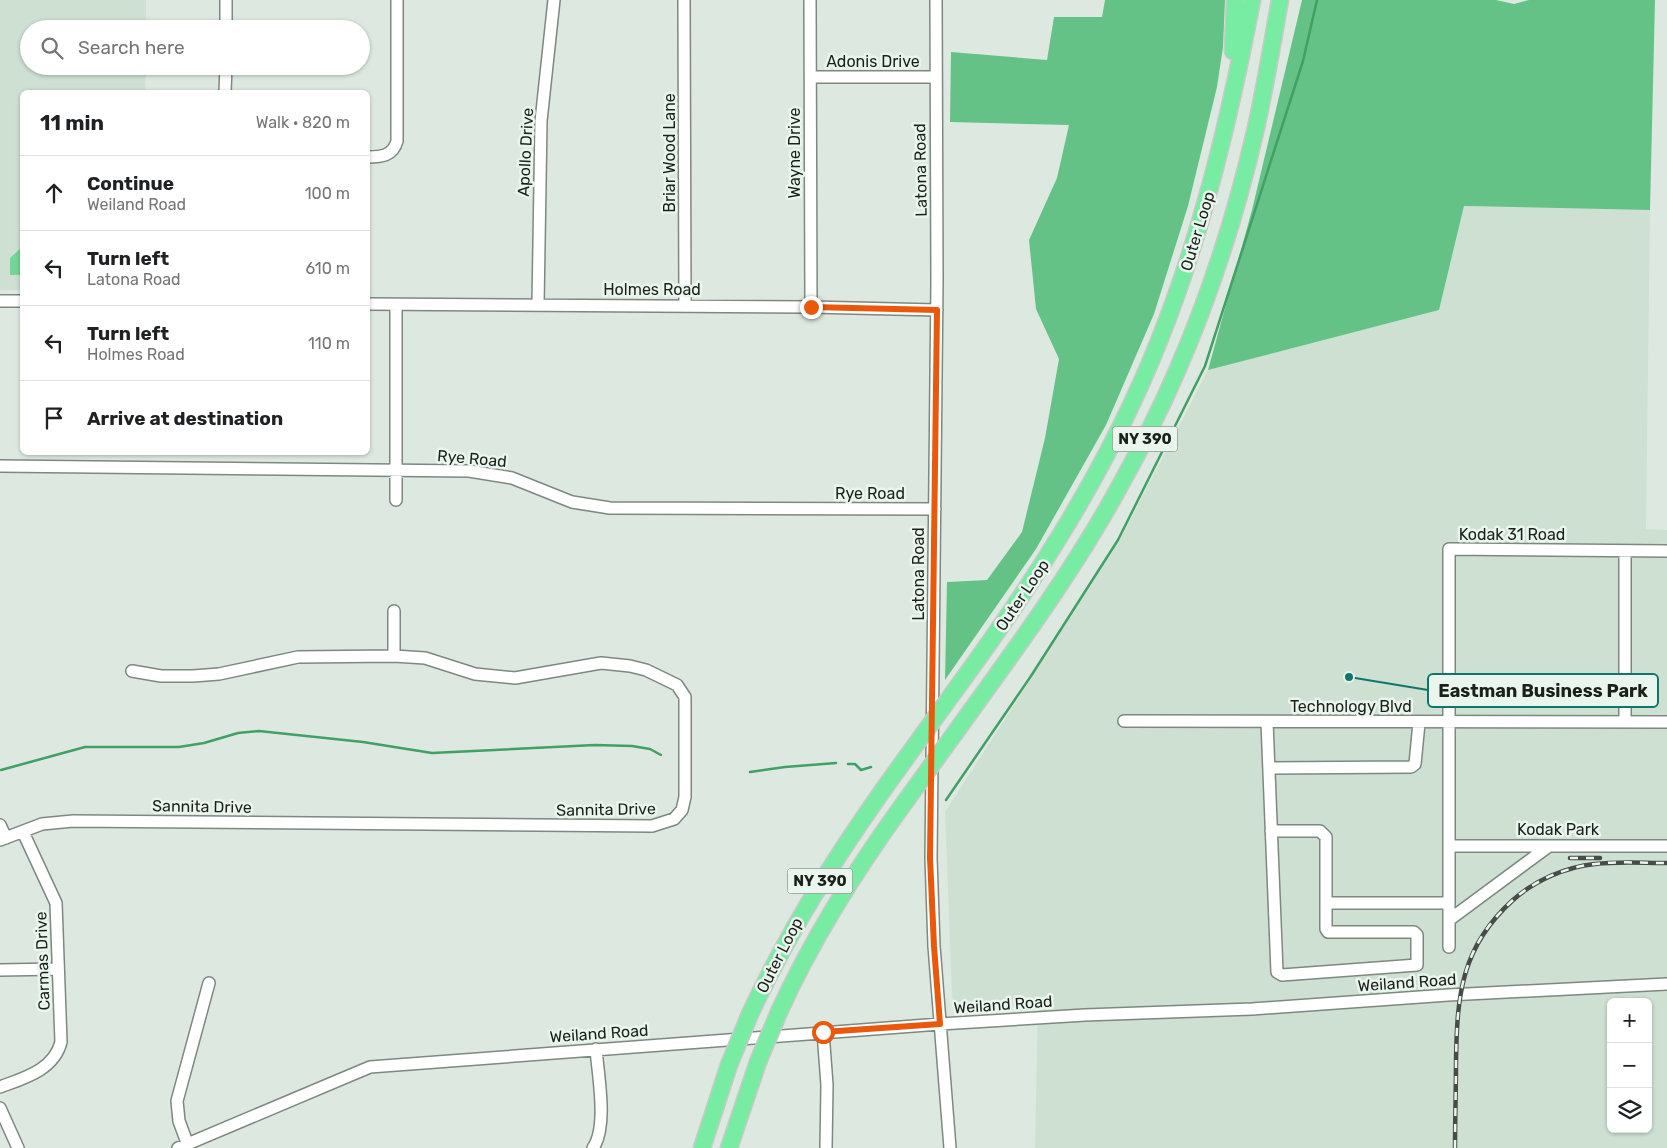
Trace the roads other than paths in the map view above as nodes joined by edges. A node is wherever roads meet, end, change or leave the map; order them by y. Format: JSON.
{"nodes":[{"id":1,"x":226,"y":0,"type":"edge"},
{"id":2,"x":397,"y":0,"type":"edge"},
{"id":3,"x":554,"y":0,"type":"edge"},
{"id":4,"x":684,"y":0,"type":"edge"},
{"id":5,"x":810,"y":0,"type":"edge"},
{"id":6,"x":936,"y":0,"type":"edge"},
{"id":7,"x":1235,"y":0,"type":"edge"},
{"id":8,"x":1252,"y":0,"type":"edge"},
{"id":9,"x":1281,"y":0,"type":"edge"},
{"id":10,"x":226,"y":20,"type":"edge"},
{"id":11,"x":226,"y":75,"type":"edge"},
{"id":12,"x":810,"y":77,"type":"junction"},
{"id":13,"x":935,"y":77,"type":"junction"},
{"id":14,"x":225,"y":90,"type":"edge"},
{"id":15,"x":370,"y":157,"type":"edge"},
{"id":16,"x":1210,"y":191,"type":"junction"},
{"id":17,"x":0,"y":301,"type":"edge"},
{"id":18,"x":20,"y":301,"type":"edge"},
{"id":19,"x":370,"y":304,"type":"edge"},
{"id":20,"x":396,"y":305,"type":"junction"},
{"id":21,"x":538,"y":305,"type":"junction"},
{"id":22,"x":685,"y":306,"type":"junction"},
{"id":23,"x":811,"y":307,"type":"junction"},
{"id":24,"x":937,"y":310,"type":"junction"},
{"id":25,"x":0,"y":466,"type":"edge"},
{"id":26,"x":395,"y":470,"type":"junction"},
{"id":27,"x":396,"y":500,"type":"dead end"},
{"id":28,"x":935,"y":509,"type":"junction"},
{"id":29,"x":1625,"y":551,"type":"junction"},
{"id":30,"x":1667,"y":551,"type":"edge"},
{"id":31,"x":394,"y":611,"type":"dead end"},
{"id":32,"x":394,"y":656,"type":"junction"},
{"id":33,"x":132,"y":671,"type":"dead end"},
{"id":34,"x":1124,"y":721,"type":"dead end"},
{"id":35,"x":1268,"y":722,"type":"junction"},
{"id":36,"x":1625,"y":722,"type":"junction"},
{"id":37,"x":1667,"y":722,"type":"edge"},
{"id":38,"x":1419,"y":723,"type":"junction"},
{"id":39,"x":1449,"y":723,"type":"junction"},
{"id":40,"x":1269,"y":768,"type":"junction"},
{"id":41,"x":0,"y":825,"type":"edge"},
{"id":42,"x":1272,"y":831,"type":"junction"},
{"id":43,"x":23,"y":832,"type":"junction"},
{"id":44,"x":3,"y":839,"type":"edge"},
{"id":45,"x":1449,"y":846,"type":"junction"},
{"id":46,"x":1549,"y":846,"type":"junction"},
{"id":47,"x":1667,"y":846,"type":"edge"},
{"id":48,"x":1326,"y":903,"type":"junction"},
{"id":49,"x":1449,"y":903,"type":"junction"},
{"id":50,"x":1449,"y":920,"type":"junction"},
{"id":51,"x":1448,"y":948,"type":"dead end"},
{"id":52,"x":58,"y":969,"type":"junction"},
{"id":53,"x":0,"y":970,"type":"edge"},
{"id":54,"x":209,"y":983,"type":"dead end"},
{"id":55,"x":1667,"y":984,"type":"edge"},
{"id":56,"x":940,"y":1024,"type":"junction"},
{"id":57,"x":823,"y":1032,"type":"junction"},
{"id":58,"x":596,"y":1049,"type":"junction"},
{"id":59,"x":0,"y":1087,"type":"edge"},
{"id":60,"x":0,"y":1108,"type":"edge"},
{"id":61,"x":731,"y":1143,"type":"edge"},
{"id":62,"x":185,"y":1147,"type":"edge"},
{"id":63,"x":18,"y":1148,"type":"edge"},
{"id":64,"x":593,"y":1148,"type":"edge"},
{"id":65,"x":702,"y":1148,"type":"edge"},
{"id":66,"x":826,"y":1148,"type":"edge"},
{"id":67,"x":950,"y":1148,"type":"edge"}],
"edges":[{"from":1,"to":10,"type":"street"},
{"from":2,"to":15,"type":"street"},
{"from":3,"to":21,"type":"street","name":"Apollo Drive"},
{"from":4,"to":22,"type":"street","name":"Briar Wood Lane"},
{"from":5,"to":12,"type":"street","name":"Wayne Drive"},
{"from":6,"to":13,"type":"street","name":"Latona Road"},
{"from":7,"to":16,"type":"highway"},
{"from":8,"to":16,"type":"highway","name":"Outer Loop","number":"NY 390"},
{"from":9,"to":61,"type":"highway","name":"Outer Loop","number":"NY 390","bridge":true},
{"from":11,"to":14,"type":"street"},
{"from":12,"to":13,"type":"street","name":"Adonis Drive"},
{"from":12,"to":23,"type":"street","name":"Wayne Drive"},
{"from":13,"to":24,"type":"street","name":"Latona Road"},
{"from":16,"to":65,"type":"highway","name":"Outer Loop","number":"NY 390","bridge":true},
{"from":17,"to":18,"type":"street"},
{"from":19,"to":20,"type":"street","name":"Holmes Road"},
{"from":20,"to":21,"type":"street","name":"Holmes Road"},
{"from":20,"to":26,"type":"street"},
{"from":21,"to":22,"type":"street","name":"Holmes Road"},
{"from":22,"to":23,"type":"street","name":"Holmes Road"},
{"from":23,"to":24,"type":"street","name":"Holmes Road"},
{"from":24,"to":28,"type":"street","name":"Latona Road"},
{"from":25,"to":26,"type":"street","name":"Rye Road"},
{"from":26,"to":27,"type":"street"},
{"from":26,"to":28,"type":"street","name":"Rye Road"},
{"from":28,"to":56,"type":"street","name":"Latona Road"},
{"from":29,"to":30,"type":"street","name":"Kodak 31 Road"},
{"from":29,"to":36,"type":"street"},
{"from":29,"to":39,"type":"street","name":"Kodak 31 Road"},
{"from":31,"to":32,"type":"street"},
{"from":32,"to":33,"type":"street","name":"Sannita Drive"},
{"from":32,"to":43,"type":"street","name":"Sannita Drive"},
{"from":34,"to":35,"type":"street","name":"Technology Blvd"},
{"from":35,"to":38,"type":"street","name":"Technology Blvd"},
{"from":35,"to":40,"type":"street"},
{"from":36,"to":37,"type":"street","name":"Technology Blvd"},
{"from":36,"to":39,"type":"street","name":"Technology Blvd"},
{"from":38,"to":39,"type":"street","name":"Technology Blvd"},
{"from":38,"to":40,"type":"street"},
{"from":39,"to":45,"type":"street","name":"Kodak 31 Road"},
{"from":40,"to":42,"type":"street"},
{"from":41,"to":44,"type":"street"},
{"from":42,"to":48,"type":"street"},
{"from":42,"to":48,"type":"street"},
{"from":43,"to":44,"type":"street"},
{"from":43,"to":52,"type":"street","name":"Carmas Drive"},
{"from":45,"to":46,"type":"street","name":"Kodak Park"},
{"from":45,"to":49,"type":"street","name":"Kodak 31 Road"},
{"from":46,"to":47,"type":"street","name":"Kodak Park"},
{"from":46,"to":50,"type":"street"},
{"from":48,"to":49,"type":"street"},
{"from":49,"to":50,"type":"street","name":"Kodak 31 Road"},
{"from":50,"to":51,"type":"street","name":"Kodak 31 Road"},
{"from":52,"to":53,"type":"street"},
{"from":52,"to":59,"type":"street","name":"Carmas Drive"},
{"from":54,"to":62,"type":"street"},
{"from":55,"to":56,"type":"street","name":"Weiland Road"},
{"from":56,"to":57,"type":"street","name":"Weiland Road"},
{"from":56,"to":67,"type":"street","name":"Latona Road"},
{"from":57,"to":58,"type":"street","name":"Weiland Road"},
{"from":57,"to":66,"type":"street"},
{"from":58,"to":62,"type":"street","name":"Weiland Road"},
{"from":58,"to":64,"type":"street"},
{"from":60,"to":63,"type":"street"}]}
